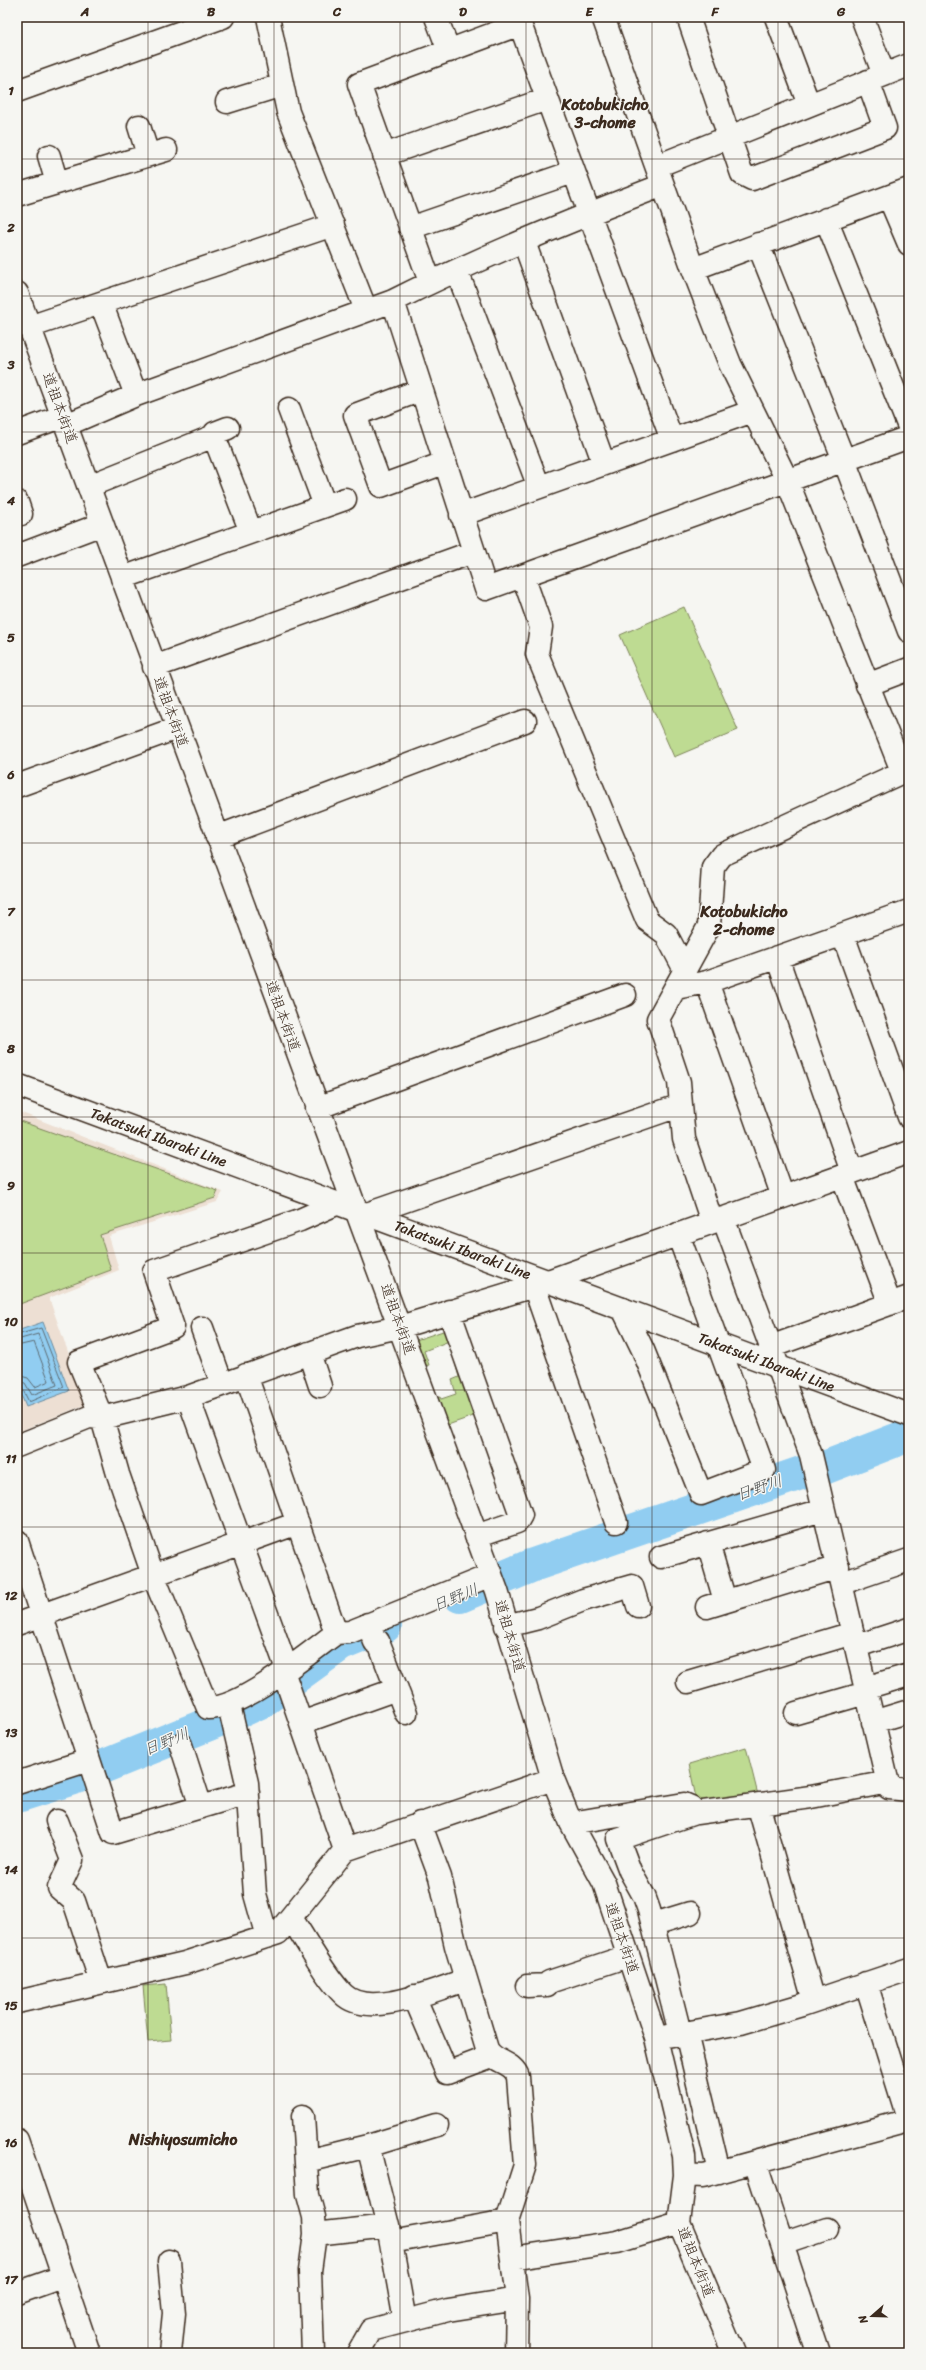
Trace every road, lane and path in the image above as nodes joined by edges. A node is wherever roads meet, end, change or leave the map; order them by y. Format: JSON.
{"nodes":[{"id":1,"x":223,"y":17,"type":"edge"},
{"id":2,"x":268,"y":17,"type":"edge"},
{"id":3,"x":436,"y":17,"type":"edge"},
{"id":4,"x":603,"y":17,"type":"edge"},
{"id":5,"x":688,"y":17,"type":"edge"},
{"id":6,"x":776,"y":17,"type":"edge"},
{"id":7,"x":862,"y":17,"type":"edge"},
{"id":8,"x":449,"y":50,"type":"junction"},
{"id":9,"x":909,"y":65,"type":"edge"},
{"id":10,"x":876,"y":78,"type":"junction"},
{"id":11,"x":282,"y":85,"type":"junction"},
{"id":12,"x":17,"y":91,"type":"edge"},
{"id":13,"x":547,"y":99,"type":"junction"},
{"id":14,"x":227,"y":102,"type":"dead end"},
{"id":15,"x":809,"y":105,"type":"junction"},
{"id":16,"x":139,"y":126,"type":"dead end"},
{"id":17,"x":730,"y":136,"type":"junction"},
{"id":18,"x":384,"y":155,"type":"junction"},
{"id":19,"x":49,"y":156,"type":"dead end"},
{"id":20,"x":573,"y":172,"type":"junction"},
{"id":21,"x":660,"y":176,"type":"junction"},
{"id":22,"x":57,"y":183,"type":"junction"},
{"id":23,"x":909,"y":189,"type":"edge"},
{"id":24,"x":17,"y":195,"type":"edge"},
{"id":25,"x":889,"y":197,"type":"junction"},
{"id":26,"x":588,"y":214,"type":"junction"},
{"id":27,"x":826,"y":219,"type":"junction"},
{"id":28,"x":333,"y":225,"type":"junction"},
{"id":29,"x":410,"y":228,"type":"junction"},
{"id":30,"x":524,"y":242,"type":"junction"},
{"id":31,"x":758,"y":244,"type":"junction"},
{"id":32,"x":909,"y":244,"type":"edge"},
{"id":33,"x":693,"y":269,"type":"junction"},
{"id":34,"x":457,"y":271,"type":"junction"},
{"id":35,"x":430,"y":282,"type":"junction"},
{"id":36,"x":393,"y":301,"type":"junction"},
{"id":37,"x":101,"y":303,"type":"junction"},
{"id":38,"x":366,"y":310,"type":"junction"},
{"id":39,"x":22,"y":311,"type":"edge"},
{"id":40,"x":421,"y":390,"type":"junction"},
{"id":41,"x":136,"y":395,"type":"junction"},
{"id":42,"x":289,"y":410,"type":"dead end"},
{"id":43,"x":753,"y":411,"type":"junction"},
{"id":44,"x":65,"y":420,"type":"junction"},
{"id":45,"x":909,"y":428,"type":"edge"},
{"id":46,"x":17,"y":433,"type":"edge"},
{"id":47,"x":909,"y":437,"type":"edge"},
{"id":48,"x":672,"y":440,"type":"junction"},
{"id":49,"x":844,"y":460,"type":"junction"},
{"id":50,"x":444,"y":463,"type":"junction"},
{"id":51,"x":604,"y":464,"type":"junction"},
{"id":52,"x":787,"y":480,"type":"junction"},
{"id":53,"x":89,"y":486,"type":"junction"},
{"id":54,"x":539,"y":487,"type":"junction"},
{"id":55,"x":461,"y":515,"type":"junction"},
{"id":56,"x":102,"y":524,"type":"junction"},
{"id":57,"x":251,"y":532,"type":"junction"},
{"id":58,"x":473,"y":552,"type":"junction"},
{"id":59,"x":17,"y":556,"type":"edge"},
{"id":60,"x":523,"y":576,"type":"junction"},
{"id":61,"x":122,"y":578,"type":"junction"},
{"id":62,"x":909,"y":631,"type":"edge"},
{"id":63,"x":154,"y":667,"type":"junction"},
{"id":64,"x":909,"y":669,"type":"edge"},
{"id":65,"x":868,"y":685,"type":"junction"},
{"id":66,"x":525,"y":721,"type":"dead end"},
{"id":67,"x":177,"y":728,"type":"junction"},
{"id":68,"x":905,"y":770,"type":"edge"},
{"id":69,"x":17,"y":786,"type":"edge"},
{"id":70,"x":217,"y":837,"type":"junction"},
{"id":71,"x":909,"y":912,"type":"edge"},
{"id":72,"x":842,"y":935,"type":"junction"},
{"id":73,"x":777,"y":958,"type":"junction"},
{"id":74,"x":680,"y":979,"type":"junction"},
{"id":75,"x":707,"y":982,"type":"junction"},
{"id":76,"x":625,"y":995,"type":"dead end"},
{"id":77,"x":17,"y":1084,"type":"edge"},
{"id":78,"x":681,"y":1105,"type":"junction"},
{"id":79,"x":317,"y":1108,"type":"junction"},
{"id":80,"x":909,"y":1117,"type":"edge"},
{"id":81,"x":909,"y":1152,"type":"edge"},
{"id":82,"x":847,"y":1174,"type":"junction"},
{"id":83,"x":783,"y":1197,"type":"junction"},
{"id":84,"x":336,"y":1204,"type":"junction"},
{"id":85,"x":362,"y":1212,"type":"junction"},
{"id":86,"x":718,"y":1220,"type":"junction"},
{"id":87,"x":678,"y":1234,"type":"junction"},
{"id":88,"x":542,"y":1283,"type":"junction"},
{"id":89,"x":900,"y":1300,"type":"edge"},
{"id":90,"x":622,"y":1309,"type":"junction"},
{"id":91,"x":449,"y":1310,"type":"junction"},
{"id":92,"x":400,"y":1327,"type":"junction"},
{"id":93,"x":202,"y":1328,"type":"dead end"},
{"id":94,"x":719,"y":1344,"type":"junction"},
{"id":95,"x":309,"y":1353,"type":"junction"},
{"id":96,"x":774,"y":1356,"type":"junction"},
{"id":97,"x":246,"y":1376,"type":"junction"},
{"id":98,"x":222,"y":1384,"type":"junction"},
{"id":99,"x":320,"y":1386,"type":"dead end"},
{"id":100,"x":188,"y":1397,"type":"junction"},
{"id":101,"x":909,"y":1415,"type":"edge"},
{"id":102,"x":102,"y":1418,"type":"junction"},
{"id":103,"x":17,"y":1446,"type":"edge"},
{"id":104,"x":822,"y":1510,"type":"junction"},
{"id":105,"x":616,"y":1522,"type":"dead end"},
{"id":106,"x":298,"y":1523,"type":"junction"},
{"id":107,"x":476,"y":1536,"type":"junction"},
{"id":108,"x":17,"y":1541,"type":"edge"},
{"id":109,"x":708,"y":1543,"type":"junction"},
{"id":110,"x":242,"y":1544,"type":"junction"},
{"id":111,"x":661,"y":1557,"type":"dead end"},
{"id":112,"x":909,"y":1560,"type":"edge"},
{"id":113,"x":153,"y":1575,"type":"junction"},
{"id":114,"x":840,"y":1575,"type":"junction"},
{"id":115,"x":493,"y":1579,"type":"junction"},
{"id":116,"x":638,"y":1606,"type":"dead end"},
{"id":117,"x":42,"y":1615,"type":"junction"},
{"id":118,"x":17,"y":1624,"type":"edge"},
{"id":119,"x":506,"y":1626,"type":"junction"},
{"id":120,"x":909,"y":1629,"type":"edge"},
{"id":121,"x":372,"y":1632,"type":"junction"},
{"id":122,"x":336,"y":1633,"type":"junction"},
{"id":123,"x":855,"y":1640,"type":"junction"},
{"id":124,"x":285,"y":1670,"type":"junction"},
{"id":125,"x":909,"y":1675,"type":"edge"},
{"id":126,"x":688,"y":1682,"type":"dead end"},
{"id":127,"x":397,"y":1689,"type":"junction"},
{"id":128,"x":866,"y":1690,"type":"junction"},
{"id":129,"x":909,"y":1711,"type":"edge"},
{"id":130,"x":231,"y":1713,"type":"junction"},
{"id":131,"x":406,"y":1713,"type":"dead end"},
{"id":132,"x":796,"y":1713,"type":"dead end"},
{"id":133,"x":873,"y":1722,"type":"junction"},
{"id":134,"x":301,"y":1723,"type":"junction"},
{"id":135,"x":181,"y":1745,"type":"dead end"},
{"id":136,"x":92,"y":1768,"type":"junction"},
{"id":137,"x":553,"y":1779,"type":"junction"},
{"id":138,"x":888,"y":1782,"type":"junction"},
{"id":139,"x":17,"y":1783,"type":"edge"},
{"id":140,"x":909,"y":1790,"type":"edge"},
{"id":141,"x":248,"y":1793,"type":"junction"},
{"id":142,"x":758,"y":1804,"type":"junction"},
{"id":143,"x":201,"y":1807,"type":"junction"},
{"id":144,"x":696,"y":1813,"type":"junction"},
{"id":145,"x":57,"y":1821,"type":"dead end"},
{"id":146,"x":420,"y":1823,"type":"junction"},
{"id":147,"x":571,"y":1823,"type":"junction"},
{"id":148,"x":344,"y":1850,"type":"junction"},
{"id":149,"x":630,"y":1871,"type":"junction"},
{"id":150,"x":604,"y":1883,"type":"junction"},
{"id":151,"x":690,"y":1913,"type":"dead end"},
{"id":152,"x":292,"y":1918,"type":"junction"},
{"id":153,"x":654,"y":1924,"type":"junction"},
{"id":154,"x":267,"y":1937,"type":"junction"},
{"id":155,"x":628,"y":1956,"type":"junction"},
{"id":156,"x":909,"y":1969,"type":"edge"},
{"id":157,"x":466,"y":1980,"type":"junction"},
{"id":158,"x":101,"y":1982,"type":"junction"},
{"id":159,"x":866,"y":1983,"type":"junction"},
{"id":160,"x":527,"y":1986,"type":"dead end"},
{"id":161,"x":414,"y":1996,"type":"junction"},
{"id":162,"x":814,"y":2001,"type":"junction"},
{"id":163,"x":17,"y":2002,"type":"edge"},
{"id":164,"x":683,"y":2033,"type":"junction"},
{"id":165,"x":656,"y":2038,"type":"junction"},
{"id":166,"x":492,"y":2056,"type":"junction"},
{"id":167,"x":303,"y":2116,"type":"dead end"},
{"id":168,"x":909,"y":2121,"type":"edge"},
{"id":169,"x":437,"y":2126,"type":"dead end"},
{"id":170,"x":17,"y":2140,"type":"edge"},
{"id":171,"x":368,"y":2146,"type":"junction"},
{"id":172,"x":306,"y":2161,"type":"junction"},
{"id":173,"x":755,"y":2162,"type":"junction"},
{"id":174,"x":719,"y":2172,"type":"junction"},
{"id":175,"x":684,"y":2175,"type":"junction"},
{"id":176,"x":507,"y":2221,"type":"junction"},
{"id":177,"x":679,"y":2223,"type":"junction"},
{"id":178,"x":827,"y":2229,"type":"dead end"},
{"id":179,"x":315,"y":2234,"type":"junction"},
{"id":180,"x":390,"y":2234,"type":"junction"},
{"id":181,"x":782,"y":2244,"type":"junction"},
{"id":182,"x":512,"y":2258,"type":"junction"},
{"id":183,"x":170,"y":2261,"type":"dead end"},
{"id":184,"x":62,"y":2277,"type":"junction"},
{"id":185,"x":17,"y":2293,"type":"edge"},
{"id":186,"x":518,"y":2299,"type":"junction"},
{"id":187,"x":405,"y":2321,"type":"junction"},
{"id":188,"x":89,"y":2353,"type":"edge"},
{"id":189,"x":170,"y":2353,"type":"edge"},
{"id":190,"x":313,"y":2353,"type":"edge"},
{"id":191,"x":358,"y":2353,"type":"edge"},
{"id":192,"x":516,"y":2353,"type":"edge"},
{"id":193,"x":734,"y":2353,"type":"edge"},
{"id":194,"x":818,"y":2353,"type":"edge"}],
"edges":[{"from":1,"to":12,"type":"street"},
{"from":2,"to":11,"type":"street"},
{"from":3,"to":8,"type":"street"},
{"from":4,"to":21,"type":"street"},
{"from":5,"to":17,"type":"street"},
{"from":6,"to":15,"type":"street"},
{"from":7,"to":10,"type":"street"},
{"from":8,"to":13,"type":"street"},
{"from":8,"to":18,"type":"street"},
{"from":9,"to":10,"type":"street"},
{"from":10,"to":15,"type":"street"},
{"from":10,"to":17,"type":"street"},
{"from":11,"to":14,"type":"street"},
{"from":11,"to":28,"type":"street"},
{"from":13,"to":18,"type":"street"},
{"from":13,"to":20,"type":"street"},
{"from":15,"to":17,"type":"street"},
{"from":16,"to":22,"type":"street"},
{"from":17,"to":21,"type":"street"},
{"from":18,"to":29,"type":"street"},
{"from":19,"to":22,"type":"street"},
{"from":20,"to":26,"type":"street"},
{"from":20,"to":29,"type":"street"},
{"from":21,"to":26,"type":"street"},
{"from":21,"to":33,"type":"street"},
{"from":22,"to":24,"type":"street"},
{"from":23,"to":25,"type":"street"},
{"from":25,"to":27,"type":"street"},
{"from":25,"to":32,"type":"street"},
{"from":26,"to":30,"type":"street"},
{"from":26,"to":48,"type":"street"},
{"from":27,"to":31,"type":"street"},
{"from":27,"to":45,"type":"street"},
{"from":28,"to":37,"type":"street"},
{"from":28,"to":38,"type":"street"},
{"from":29,"to":35,"type":"street"},
{"from":30,"to":34,"type":"street"},
{"from":30,"to":51,"type":"street"},
{"from":31,"to":33,"type":"street"},
{"from":31,"to":49,"type":"street"},
{"from":33,"to":43,"type":"street"},
{"from":34,"to":35,"type":"street"},
{"from":34,"to":54,"type":"street"},
{"from":35,"to":36,"type":"street"},
{"from":36,"to":38,"type":"street"},
{"from":36,"to":40,"type":"street"},
{"from":37,"to":39,"type":"street"},
{"from":37,"to":41,"type":"street"},
{"from":38,"to":41,"type":"street"},
{"from":39,"to":44,"type":"street","name":"道祖本街道"},
{"from":40,"to":50,"type":"street"},
{"from":40,"to":50,"type":"street"},
{"from":41,"to":44,"type":"street"},
{"from":42,"to":57,"type":"street"},
{"from":43,"to":48,"type":"street"},
{"from":43,"to":52,"type":"street"},
{"from":44,"to":46,"type":"street"},
{"from":44,"to":53,"type":"street","name":"道祖本街道"},
{"from":47,"to":49,"type":"street"},
{"from":48,"to":51,"type":"street"},
{"from":49,"to":52,"type":"street"},
{"from":49,"to":62,"type":"street"},
{"from":50,"to":55,"type":"street"},
{"from":51,"to":54,"type":"street"},
{"from":52,"to":60,"type":"street"},
{"from":52,"to":65,"type":"street"},
{"from":53,"to":56,"type":"street","name":"道祖本街道"},
{"from":53,"to":57,"type":"street"},
{"from":54,"to":55,"type":"street"},
{"from":55,"to":58,"type":"street"},
{"from":56,"to":59,"type":"street"},
{"from":56,"to":61,"type":"street","name":"道祖本街道"},
{"from":57,"to":61,"type":"street"},
{"from":58,"to":60,"type":"street"},
{"from":58,"to":63,"type":"street"},
{"from":60,"to":74,"type":"street"},
{"from":61,"to":63,"type":"street","name":"道祖本街道"},
{"from":63,"to":67,"type":"street","name":"道祖本街道"},
{"from":64,"to":65,"type":"street"},
{"from":65,"to":68,"type":"street"},
{"from":66,"to":70,"type":"street"},
{"from":67,"to":69,"type":"street"},
{"from":67,"to":70,"type":"street","name":"道祖本街道"},
{"from":68,"to":74,"type":"street"},
{"from":70,"to":79,"type":"street","name":"道祖本街道"},
{"from":71,"to":72,"type":"street"},
{"from":72,"to":73,"type":"street"},
{"from":72,"to":80,"type":"street"},
{"from":73,"to":75,"type":"street"},
{"from":73,"to":82,"type":"street"},
{"from":74,"to":75,"type":"street"},
{"from":74,"to":78,"type":"street"},
{"from":75,"to":83,"type":"street"},
{"from":76,"to":79,"type":"street"},
{"from":77,"to":84,"type":"street","name":"Takatsuki Ibaraki Line"},
{"from":78,"to":85,"type":"street"},
{"from":78,"to":86,"type":"street"},
{"from":79,"to":85,"type":"street","name":"道祖本街道"},
{"from":81,"to":82,"type":"street"},
{"from":82,"to":83,"type":"street"},
{"from":82,"to":89,"type":"street"},
{"from":83,"to":86,"type":"street"},
{"from":84,"to":85,"type":"street","name":"Takatsuki Ibaraki Line"},
{"from":84,"to":102,"type":"street"},
{"from":85,"to":88,"type":"street","name":"Takatsuki Ibaraki Line"},
{"from":85,"to":92,"type":"street","name":"道祖本街道"},
{"from":86,"to":87,"type":"street"},
{"from":86,"to":96,"type":"street"},
{"from":87,"to":88,"type":"street"},
{"from":87,"to":94,"type":"street"},
{"from":88,"to":90,"type":"street","name":"Takatsuki Ibaraki Line"},
{"from":88,"to":91,"type":"street"},
{"from":88,"to":105,"type":"street"},
{"from":89,"to":96,"type":"street"},
{"from":90,"to":94,"type":"street","name":"Takatsuki Ibaraki Line"},
{"from":90,"to":94,"type":"street"},
{"from":91,"to":92,"type":"street"},
{"from":91,"to":107,"type":"street"},
{"from":92,"to":95,"type":"street"},
{"from":92,"to":107,"type":"street","name":"道祖本街道"},
{"from":93,"to":98,"type":"street"},
{"from":94,"to":96,"type":"street","name":"Takatsuki Ibaraki Line"},
{"from":95,"to":97,"type":"street"},
{"from":95,"to":99,"type":"street"},
{"from":96,"to":101,"type":"street","name":"Takatsuki Ibaraki Line"},
{"from":96,"to":104,"type":"street"},
{"from":97,"to":98,"type":"street"},
{"from":97,"to":106,"type":"street"},
{"from":98,"to":100,"type":"street"},
{"from":100,"to":102,"type":"street"},
{"from":100,"to":110,"type":"street"},
{"from":102,"to":103,"type":"street"},
{"from":102,"to":113,"type":"street"},
{"from":104,"to":109,"type":"street"},
{"from":104,"to":114,"type":"street"},
{"from":106,"to":110,"type":"street"},
{"from":106,"to":122,"type":"street"},
{"from":107,"to":115,"type":"street","name":"道祖本街道"},
{"from":108,"to":117,"type":"street"},
{"from":109,"to":111,"type":"street"},
{"from":109,"to":114,"type":"street"},
{"from":110,"to":113,"type":"street"},
{"from":110,"to":124,"type":"street"},
{"from":112,"to":114,"type":"street"},
{"from":113,"to":117,"type":"street"},
{"from":113,"to":130,"type":"street"},
{"from":114,"to":123,"type":"street"},
{"from":115,"to":119,"type":"street","name":"道祖本街道"},
{"from":115,"to":121,"type":"street"},
{"from":116,"to":119,"type":"street"},
{"from":117,"to":118,"type":"street"},
{"from":117,"to":136,"type":"street"},
{"from":119,"to":137,"type":"street","name":"道祖本街道"},
{"from":120,"to":123,"type":"street"},
{"from":121,"to":122,"type":"street"},
{"from":121,"to":127,"type":"street"},
{"from":122,"to":124,"type":"street"},
{"from":123,"to":126,"type":"street"},
{"from":123,"to":128,"type":"street"},
{"from":124,"to":130,"type":"street"},
{"from":124,"to":134,"type":"street"},
{"from":125,"to":128,"type":"street"},
{"from":127,"to":131,"type":"street"},
{"from":127,"to":134,"type":"street"},
{"from":128,"to":132,"type":"street"},
{"from":128,"to":133,"type":"street"},
{"from":129,"to":133,"type":"street"},
{"from":130,"to":141,"type":"street"},
{"from":133,"to":138,"type":"street"},
{"from":134,"to":148,"type":"street"},
{"from":135,"to":143,"type":"street"},
{"from":136,"to":139,"type":"street"},
{"from":136,"to":143,"type":"street"},
{"from":137,"to":146,"type":"street"},
{"from":137,"to":147,"type":"street","name":"道祖本街道"},
{"from":138,"to":140,"type":"street"},
{"from":138,"to":142,"type":"street"},
{"from":141,"to":143,"type":"street"},
{"from":141,"to":154,"type":"street"},
{"from":142,"to":144,"type":"street"},
{"from":142,"to":162,"type":"street"},
{"from":144,"to":147,"type":"street"},
{"from":144,"to":149,"type":"street"},
{"from":145,"to":158,"type":"street"},
{"from":146,"to":148,"type":"street"},
{"from":146,"to":157,"type":"street"},
{"from":147,"to":150,"type":"street","name":"道祖本街道"},
{"from":148,"to":152,"type":"street"},
{"from":149,"to":150,"type":"street"},
{"from":149,"to":153,"type":"street"},
{"from":150,"to":155,"type":"street","name":"道祖本街道"},
{"from":151,"to":153,"type":"street"},
{"from":152,"to":154,"type":"street"},
{"from":152,"to":161,"type":"street"},
{"from":153,"to":164,"type":"street"},
{"from":154,"to":158,"type":"street"},
{"from":155,"to":160,"type":"street"},
{"from":155,"to":165,"type":"street","name":"道祖本街道"},
{"from":156,"to":159,"type":"street"},
{"from":157,"to":161,"type":"street"},
{"from":157,"to":166,"type":"street"},
{"from":158,"to":163,"type":"street"},
{"from":159,"to":162,"type":"street"},
{"from":159,"to":168,"type":"street"},
{"from":161,"to":166,"type":"street"},
{"from":162,"to":164,"type":"street"},
{"from":164,"to":165,"type":"street"},
{"from":164,"to":174,"type":"street"},
{"from":165,"to":175,"type":"street","name":"道祖本街道"},
{"from":166,"to":176,"type":"street"},
{"from":167,"to":172,"type":"street"},
{"from":168,"to":173,"type":"street"},
{"from":169,"to":171,"type":"street"},
{"from":170,"to":184,"type":"street"},
{"from":171,"to":172,"type":"street"},
{"from":171,"to":180,"type":"street"},
{"from":172,"to":179,"type":"street"},
{"from":173,"to":174,"type":"street"},
{"from":173,"to":181,"type":"street"},
{"from":174,"to":175,"type":"street"},
{"from":175,"to":177,"type":"street","name":"道祖本街道"},
{"from":176,"to":180,"type":"street"},
{"from":176,"to":182,"type":"street"},
{"from":177,"to":182,"type":"street"},
{"from":177,"to":193,"type":"street","name":"道祖本街道"},
{"from":178,"to":181,"type":"street"},
{"from":179,"to":180,"type":"street"},
{"from":179,"to":190,"type":"street"},
{"from":180,"to":187,"type":"street"},
{"from":181,"to":194,"type":"street"},
{"from":182,"to":186,"type":"street"},
{"from":183,"to":189,"type":"street"},
{"from":184,"to":185,"type":"street"},
{"from":184,"to":188,"type":"street"},
{"from":186,"to":187,"type":"street"},
{"from":186,"to":192,"type":"street"},
{"from":187,"to":191,"type":"street"}]}
